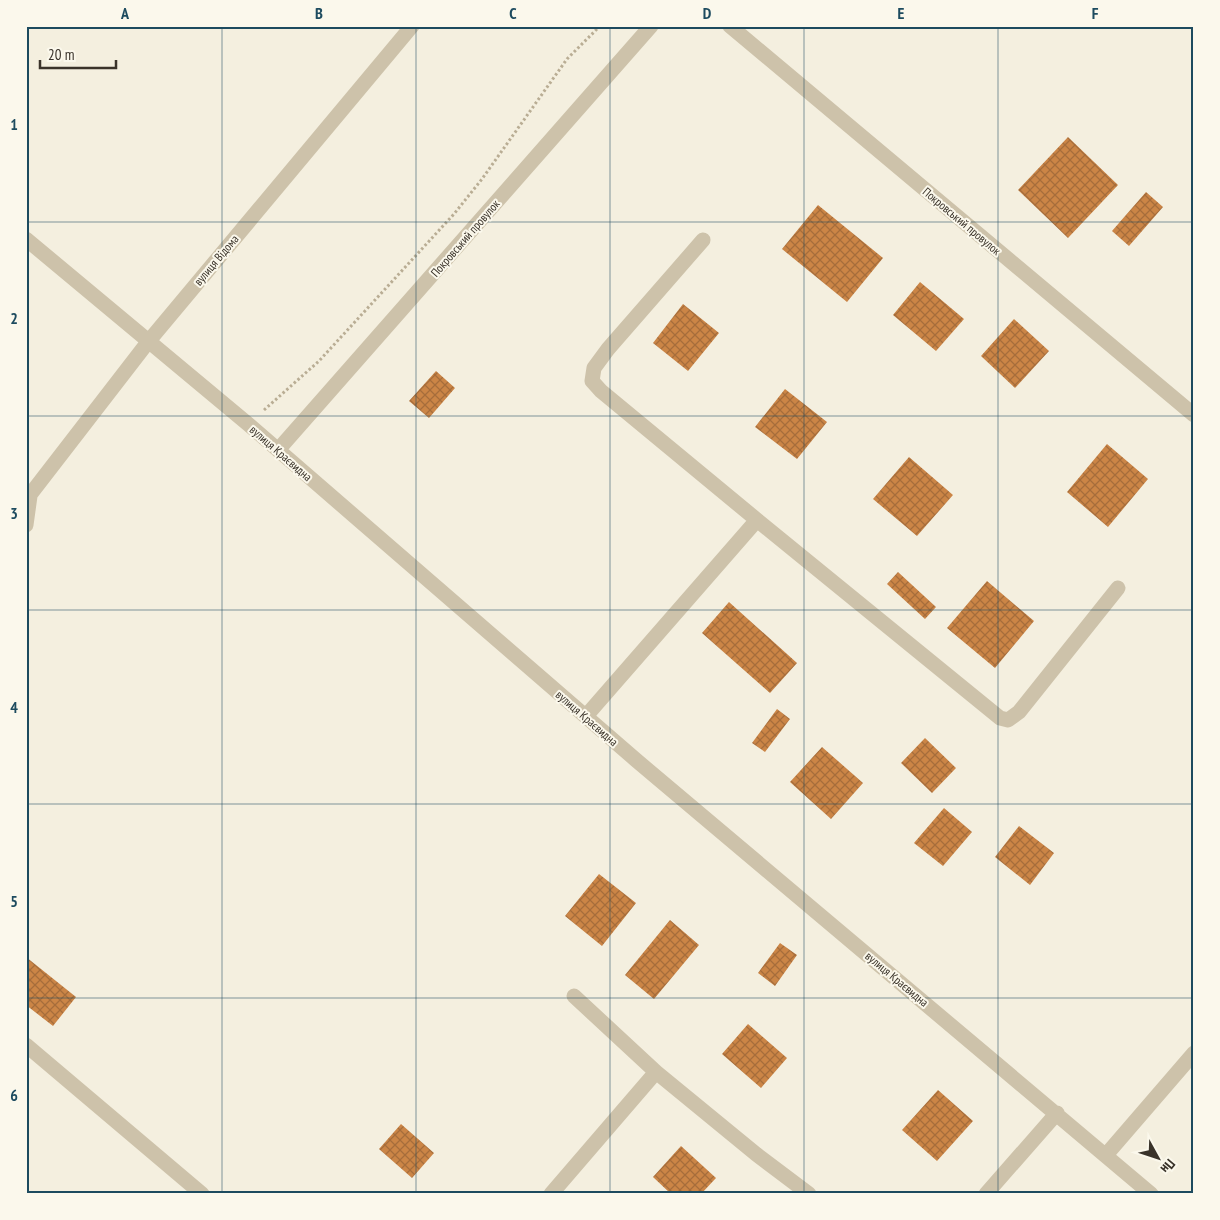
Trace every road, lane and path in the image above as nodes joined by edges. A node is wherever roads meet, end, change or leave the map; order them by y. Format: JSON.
{"nodes":[{"id":1,"x":412,"y":26,"type":"edge"},
{"id":2,"x":600,"y":26,"type":"edge"},
{"id":3,"x":651,"y":26,"type":"edge"},
{"id":4,"x":730,"y":26,"type":"edge"},
{"id":5,"x":26,"y":239,"type":"edge"},
{"id":6,"x":703,"y":240,"type":"dead end"},
{"id":7,"x":148,"y":342,"type":"junction"},
{"id":8,"x":1194,"y":415,"type":"edge"},
{"id":9,"x":248,"y":424,"type":"junction"},
{"id":10,"x":278,"y":450,"type":"junction"},
{"id":11,"x":28,"y":498,"type":"edge"},
{"id":12,"x":757,"y":520,"type":"junction"},
{"id":13,"x":26,"y":525,"type":"edge"},
{"id":14,"x":1118,"y":588,"type":"dead end"},
{"id":15,"x":586,"y":716,"type":"junction"},
{"id":16,"x":574,"y":996,"type":"dead end"},
{"id":17,"x":26,"y":1045,"type":"edge"},
{"id":18,"x":1194,"y":1053,"type":"edge"},
{"id":19,"x":656,"y":1072,"type":"junction"},
{"id":20,"x":1056,"y":1113,"type":"junction"},
{"id":21,"x":1106,"y":1155,"type":"junction"},
{"id":22,"x":202,"y":1194,"type":"edge"},
{"id":23,"x":551,"y":1194,"type":"edge"},
{"id":24,"x":809,"y":1194,"type":"edge"},
{"id":25,"x":986,"y":1194,"type":"edge"},
{"id":26,"x":1151,"y":1194,"type":"edge"}],
"edges":[{"from":1,"to":7,"type":"street","name":"вулиця Відома"},
{"from":2,"to":9,"type":"path"},
{"from":3,"to":10,"type":"street","name":"Покровський провулок"},
{"from":4,"to":8,"type":"street","name":"Покровський провулок"},
{"from":5,"to":7,"type":"street","name":"вулиця Краєвидна"},
{"from":6,"to":12,"type":"street"},
{"from":7,"to":9,"type":"street","name":"вулиця Краєвидна"},
{"from":7,"to":11,"type":"street","name":"вулиця Відома"},
{"from":9,"to":10,"type":"street","name":"вулиця Краєвидна"},
{"from":10,"to":15,"type":"street","name":"вулиця Краєвидна"},
{"from":11,"to":13,"type":"street"},
{"from":12,"to":14,"type":"street"},
{"from":12,"to":15,"type":"street"},
{"from":15,"to":20,"type":"street","name":"вулиця Краєвидна"},
{"from":16,"to":19,"type":"street"},
{"from":17,"to":22,"type":"street"},
{"from":18,"to":21,"type":"street"},
{"from":19,"to":23,"type":"street"},
{"from":19,"to":24,"type":"street"},
{"from":20,"to":21,"type":"street","name":"вулиця Краєвидна"},
{"from":20,"to":25,"type":"street"},
{"from":21,"to":26,"type":"street","name":"вулиця Краєвидна"}]}
